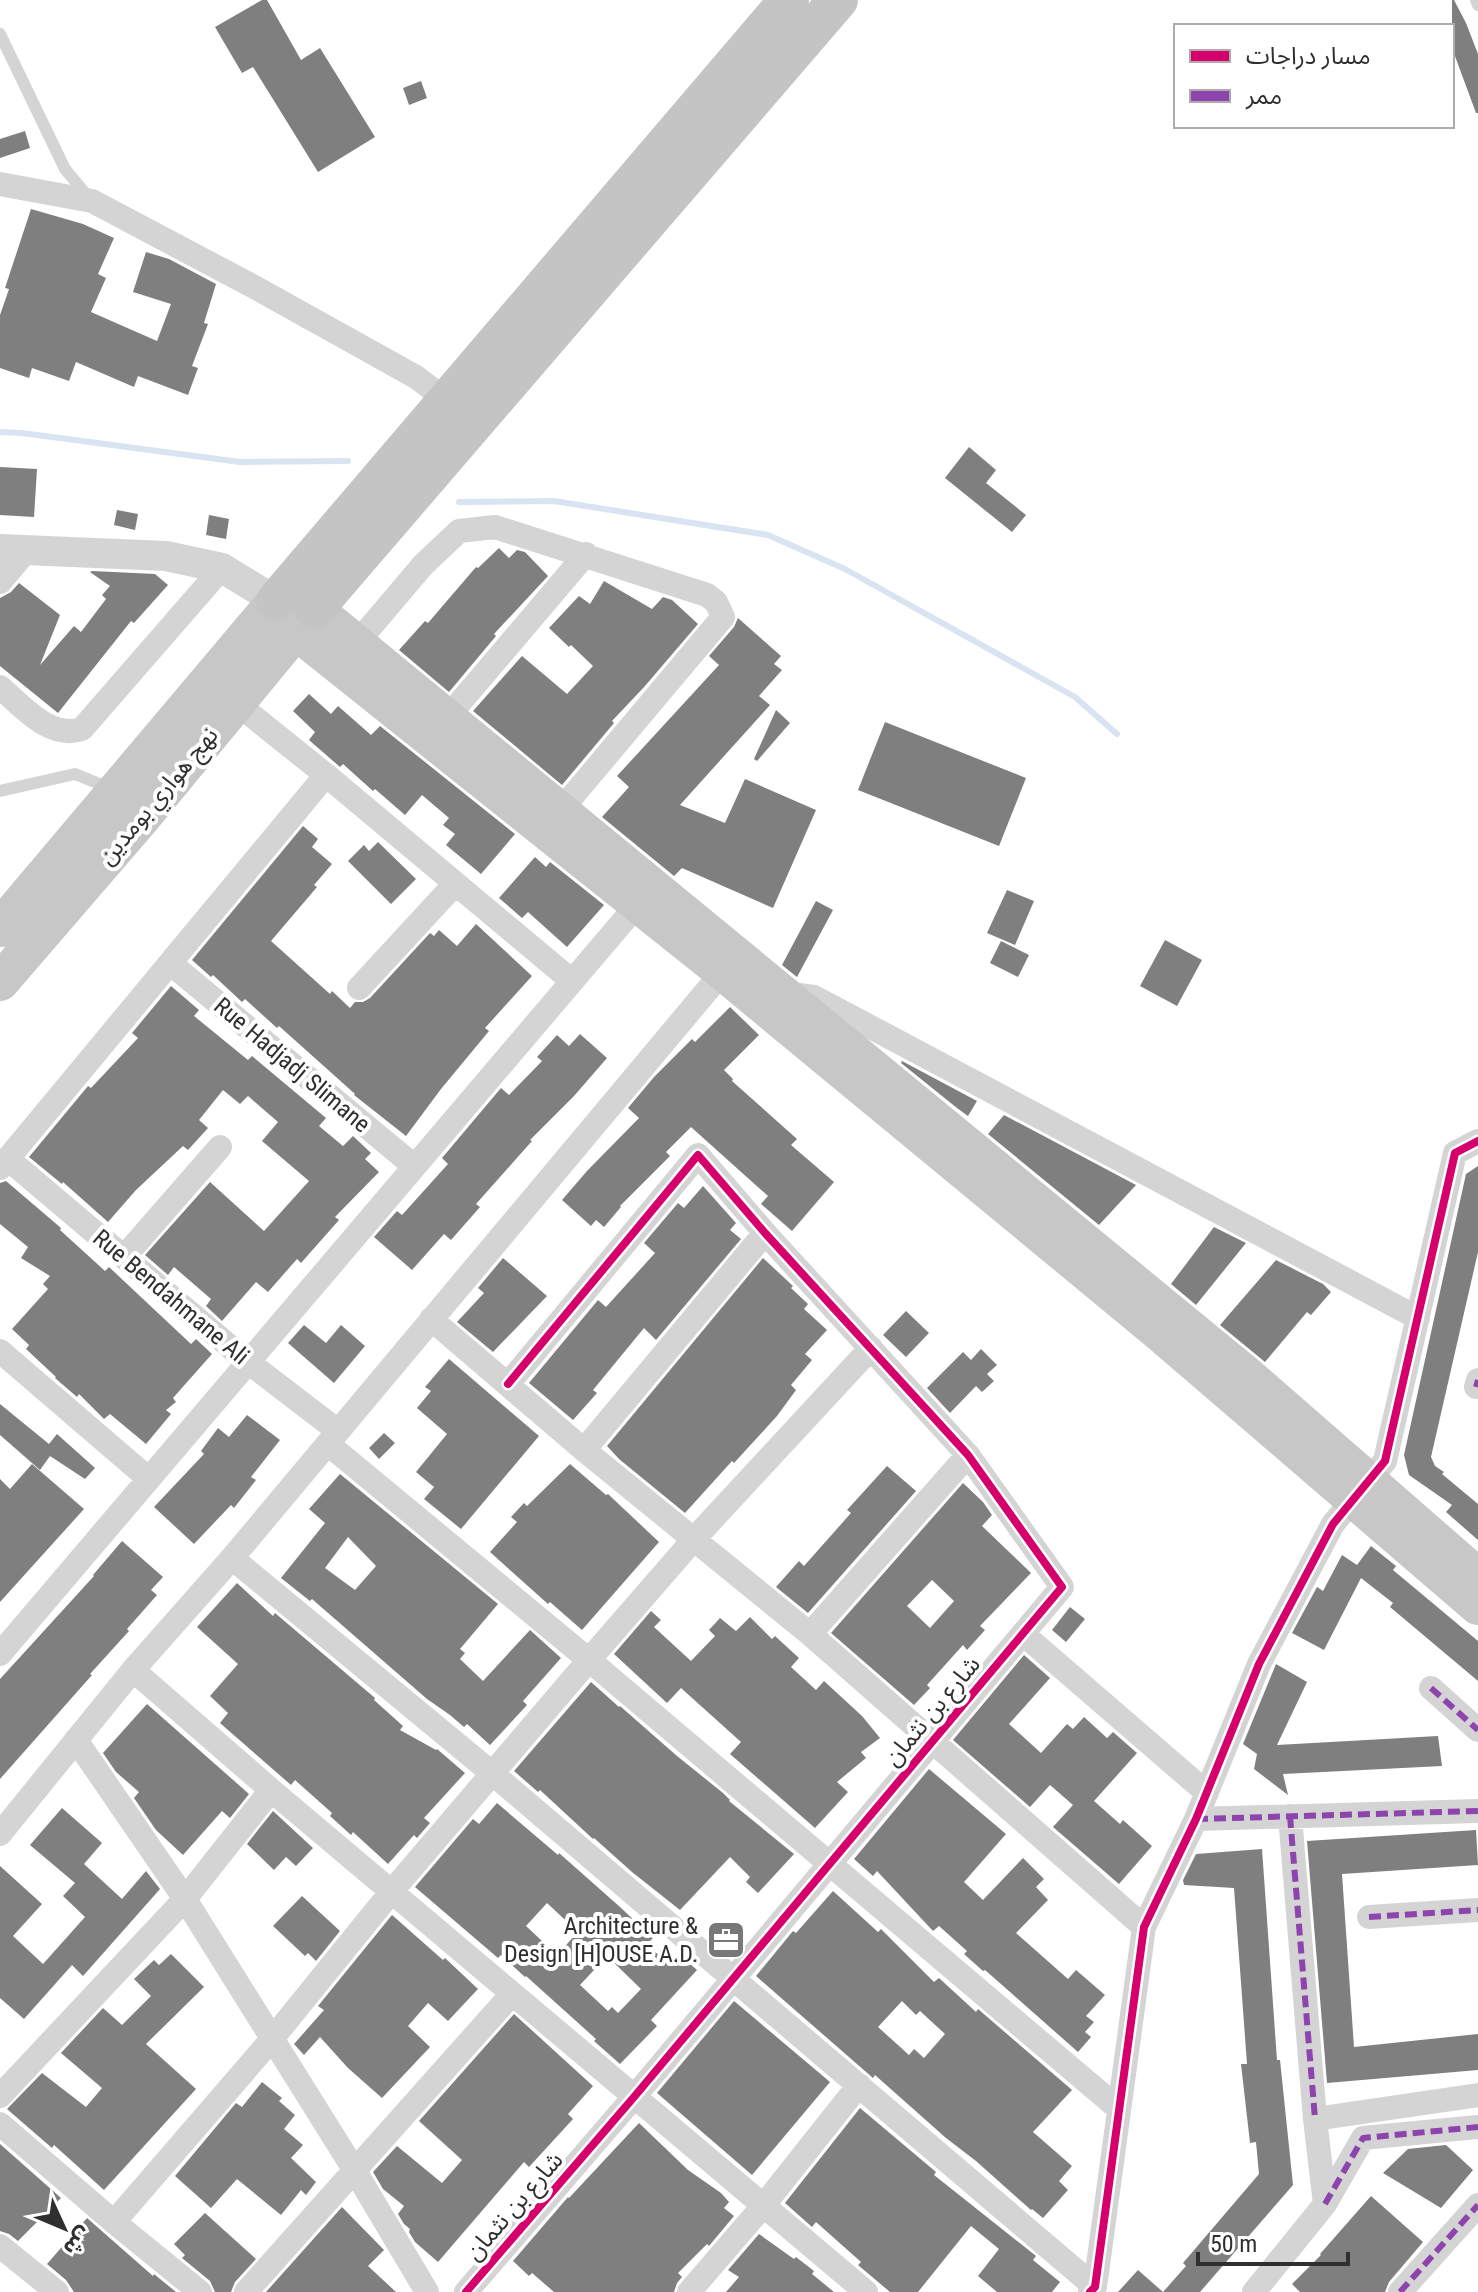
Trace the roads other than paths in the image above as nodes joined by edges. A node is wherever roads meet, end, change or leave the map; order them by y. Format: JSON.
{"nodes":[{"id":1,"x":789,"y":0,"type":"edge"},
{"id":2,"x":838,"y":0,"type":"edge"},
{"id":3,"x":0,"y":34,"type":"edge"},
{"id":4,"x":0,"y":184,"type":"edge"},
{"id":5,"x":92,"y":201,"type":"junction"},
{"id":6,"x":543,"y":316,"type":"junction"},
{"id":7,"x":459,"y":416,"type":"junction"},
{"id":8,"x":13,"y":550,"type":"edge"},
{"id":9,"x":586,"y":554,"type":"junction"},
{"id":10,"x":222,"y":568,"type":"junction"},
{"id":11,"x":0,"y":582,"type":"edge"},
{"id":12,"x":295,"y":614,"type":"junction"},
{"id":13,"x":356,"y":644,"type":"junction"},
{"id":14,"x":0,"y":687,"type":"edge"},
{"id":15,"x":235,"y":702,"type":"junction"},
{"id":16,"x":446,"y":719,"type":"junction"},
{"id":17,"x":326,"y":775,"type":"junction"},
{"id":18,"x":0,"y":791,"type":"edge"},
{"id":19,"x":129,"y":803,"type":"junction"},
{"id":20,"x":560,"y":811,"type":"junction"},
{"id":21,"x":455,"y":884,"type":"junction"},
{"id":22,"x":637,"y":905,"type":"junction"},
{"id":23,"x":0,"y":928,"type":"edge"},
{"id":24,"x":170,"y":963,"type":"junction"},
{"id":25,"x":728,"y":964,"type":"junction"},
{"id":26,"x":572,"y":981,"type":"junction"},
{"id":27,"x":0,"y":982,"type":"edge"},
{"id":28,"x":359,"y":988,"type":"dead end"},
{"id":29,"x":777,"y":991,"type":"junction"},
{"id":30,"x":1478,"y":1141,"type":"edge"},
{"id":31,"x":220,"y":1147,"type":"dead end"},
{"id":32,"x":4,"y":1163,"type":"edge"},
{"id":33,"x":414,"y":1166,"type":"junction"},
{"id":34,"x":765,"y":1233,"type":"junction"},
{"id":35,"x":124,"y":1257,"type":"junction"},
{"id":36,"x":1418,"y":1318,"type":"junction"},
{"id":37,"x":431,"y":1319,"type":"junction"},
{"id":38,"x":871,"y":1348,"type":"junction"},
{"id":39,"x":0,"y":1351,"type":"edge"},
{"id":40,"x":248,"y":1362,"type":"junction"},
{"id":41,"x":508,"y":1384,"type":"junction"},
{"id":42,"x":333,"y":1437,"type":"junction"},
{"id":43,"x":584,"y":1450,"type":"junction"},
{"id":44,"x":968,"y":1455,"type":"junction"},
{"id":45,"x":149,"y":1479,"type":"junction"},
{"id":46,"x":1362,"y":1490,"type":"junction"},
{"id":47,"x":694,"y":1539,"type":"junction"},
{"id":48,"x":232,"y":1558,"type":"junction"},
{"id":49,"x":1478,"y":1577,"type":"edge"},
{"id":50,"x":1478,"y":1606,"type":"edge"},
{"id":51,"x":810,"y":1634,"type":"junction"},
{"id":52,"x":1023,"y":1634,"type":"junction"},
{"id":53,"x":0,"y":1654,"type":"edge"},
{"id":54,"x":589,"y":1660,"type":"junction"},
{"id":55,"x":133,"y":1670,"type":"junction"},
{"id":56,"x":1431,"y":1688,"type":"dead end"},
{"id":57,"x":1478,"y":1730,"type":"edge"},
{"id":58,"x":76,"y":1740,"type":"junction"},
{"id":59,"x":933,"y":1743,"type":"junction"},
{"id":60,"x":493,"y":1774,"type":"junction"},
{"id":61,"x":271,"y":1790,"type":"junction"},
{"id":62,"x":1207,"y":1793,"type":"junction"},
{"id":63,"x":1478,"y":1811,"type":"edge"},
{"id":64,"x":1290,"y":1816,"type":"junction"},
{"id":65,"x":1196,"y":1819,"type":"junction"},
{"id":66,"x":0,"y":1834,"type":"edge"},
{"id":67,"x":830,"y":1864,"type":"junction"},
{"id":68,"x":392,"y":1891,"type":"junction"},
{"id":69,"x":185,"y":1899,"type":"junction"},
{"id":70,"x":1478,"y":1910,"type":"edge"},
{"id":71,"x":1369,"y":1917,"type":"dead end"},
{"id":72,"x":1144,"y":1927,"type":"junction"},
{"id":73,"x":733,"y":1979,"type":"junction"},
{"id":74,"x":512,"y":1994,"type":"junction"},
{"id":75,"x":272,"y":2039,"type":"junction"},
{"id":76,"x":859,"y":2085,"type":"junction"},
{"id":77,"x":1478,"y":2095,"type":"edge"},
{"id":78,"x":0,"y":2096,"type":"edge"},
{"id":79,"x":634,"y":2097,"type":"junction"},
{"id":80,"x":1119,"y":2109,"type":"junction"},
{"id":81,"x":1315,"y":2119,"type":"junction"},
{"id":82,"x":0,"y":2124,"type":"edge"},
{"id":83,"x":1478,"y":2127,"type":"edge"},
{"id":84,"x":355,"y":2171,"type":"junction"},
{"id":85,"x":1325,"y":2204,"type":"junction"},
{"id":86,"x":1478,"y":2205,"type":"edge"},
{"id":87,"x":763,"y":2206,"type":"junction"},
{"id":88,"x":114,"y":2222,"type":"junction"},
{"id":89,"x":0,"y":2246,"type":"edge"},
{"id":90,"x":1092,"y":2289,"type":"edge"},
{"id":91,"x":57,"y":2292,"type":"edge"},
{"id":92,"x":200,"y":2292,"type":"edge"},
{"id":93,"x":246,"y":2292,"type":"edge"},
{"id":94,"x":427,"y":2292,"type":"edge"},
{"id":95,"x":466,"y":2292,"type":"edge"},
{"id":96,"x":689,"y":2292,"type":"edge"},
{"id":97,"x":866,"y":2292,"type":"edge"},
{"id":98,"x":1254,"y":2292,"type":"edge"},
{"id":99,"x":1400,"y":2292,"type":"edge"}],
"edges":[{"from":1,"to":6,"type":"highway"},
{"from":2,"to":6,"type":"highway"},
{"from":3,"to":5,"type":"lane"},
{"from":4,"to":5,"type":"street"},
{"from":5,"to":7,"type":"street"},
{"from":6,"to":7,"type":"highway"},
{"from":7,"to":12,"type":"highway"},
{"from":8,"to":10,"type":"street"},
{"from":8,"to":11,"type":"street"},
{"from":9,"to":13,"type":"street"},
{"from":9,"to":16,"type":"street"},
{"from":9,"to":20,"type":"street"},
{"from":10,"to":12,"type":"street"},
{"from":10,"to":14,"type":"street"},
{"from":12,"to":13,"type":"main road"},
{"from":12,"to":15,"type":"main road","name":"نهج هواري بومدين"},
{"from":12,"to":19,"type":"main road","name":"نهج هواري بومدين"},
{"from":12,"to":22,"type":"main road"},
{"from":13,"to":16,"type":"main road"},
{"from":15,"to":17,"type":"street"},
{"from":15,"to":19,"type":"main road","name":"نهج هواري بومدين"},
{"from":16,"to":20,"type":"main road"},
{"from":17,"to":21,"type":"street"},
{"from":17,"to":24,"type":"street"},
{"from":18,"to":19,"type":"lane"},
{"from":19,"to":23,"type":"main road","name":"نهج هواري بومدين"},
{"from":19,"to":27,"type":"main road","name":"نهج هواري بومدين"},
{"from":20,"to":25,"type":"main road"},
{"from":21,"to":26,"type":"street"},
{"from":21,"to":28,"type":"street"},
{"from":22,"to":25,"type":"main road"},
{"from":22,"to":26,"type":"street"},
{"from":24,"to":32,"type":"street"},
{"from":24,"to":33,"type":"street","name":"Rue Hadjadj Slimane"},
{"from":25,"to":29,"type":"main road"},
{"from":25,"to":37,"type":"street"},
{"from":25,"to":46,"type":"main road"},
{"from":26,"to":33,"type":"street"},
{"from":29,"to":36,"type":"street"},
{"from":29,"to":46,"type":"main road"},
{"from":30,"to":36,"type":"street"},
{"from":31,"to":35,"type":"street"},
{"from":32,"to":35,"type":"street","name":"Rue Bendahmane Ali"},
{"from":33,"to":40,"type":"street"},
{"from":34,"to":38,"type":"street","name":"شارع بن نثمان"},
{"from":34,"to":41,"type":"street","name":"شارع بن نثمان"},
{"from":34,"to":43,"type":"street"},
{"from":35,"to":40,"type":"street","name":"Rue Bendahmane Ali"},
{"from":36,"to":46,"type":"street"},
{"from":37,"to":41,"type":"street"},
{"from":37,"to":42,"type":"street"},
{"from":38,"to":44,"type":"street","name":"شارع بن نثمان"},
{"from":38,"to":47,"type":"street"},
{"from":39,"to":45,"type":"street"},
{"from":40,"to":42,"type":"street","name":"Rue Bendahmane Ali"},
{"from":40,"to":45,"type":"street"},
{"from":41,"to":43,"type":"street"},
{"from":42,"to":48,"type":"street"},
{"from":42,"to":54,"type":"street","name":"Rue Bendahmane Ali"},
{"from":43,"to":47,"type":"street"},
{"from":44,"to":51,"type":"street"},
{"from":44,"to":52,"type":"street","name":"شارع بن نثمان"},
{"from":45,"to":53,"type":"street"},
{"from":46,"to":49,"type":"main road"},
{"from":46,"to":50,"type":"main road"},
{"from":46,"to":62,"type":"street"},
{"from":47,"to":51,"type":"street"},
{"from":47,"to":54,"type":"street"},
{"from":48,"to":55,"type":"street"},
{"from":48,"to":60,"type":"street"},
{"from":51,"to":59,"type":"street"},
{"from":52,"to":59,"type":"street","name":"شارع بن نثمان"},
{"from":52,"to":62,"type":"street"},
{"from":54,"to":60,"type":"street"},
{"from":54,"to":67,"type":"street","name":"Rue Bendahmane Ali"},
{"from":55,"to":58,"type":"street"},
{"from":55,"to":61,"type":"street"},
{"from":56,"to":57,"type":"street"},
{"from":58,"to":66,"type":"street"},
{"from":58,"to":69,"type":"street"},
{"from":59,"to":67,"type":"street","name":"شارع بن نثمان"},
{"from":59,"to":72,"type":"street"},
{"from":60,"to":68,"type":"street"},
{"from":60,"to":73,"type":"street"},
{"from":61,"to":68,"type":"street"},
{"from":61,"to":69,"type":"street"},
{"from":62,"to":65,"type":"street"},
{"from":63,"to":64,"type":"street"},
{"from":64,"to":65,"type":"street"},
{"from":64,"to":81,"type":"street"},
{"from":65,"to":72,"type":"street"},
{"from":67,"to":73,"type":"street","name":"شارع بن نثمان"},
{"from":67,"to":80,"type":"street","name":"Rue Bendahmane Ali"},
{"from":68,"to":74,"type":"street"},
{"from":68,"to":75,"type":"street"},
{"from":69,"to":75,"type":"street"},
{"from":69,"to":78,"type":"street"},
{"from":70,"to":71,"type":"street"},
{"from":72,"to":80,"type":"street"},
{"from":73,"to":76,"type":"street"},
{"from":73,"to":79,"type":"street","name":"شارع بن نثمان"},
{"from":74,"to":79,"type":"street"},
{"from":74,"to":84,"type":"street"},
{"from":75,"to":84,"type":"street"},
{"from":75,"to":88,"type":"street"},
{"from":76,"to":87,"type":"street"},
{"from":76,"to":90,"type":"street"},
{"from":77,"to":81,"type":"street"},
{"from":79,"to":87,"type":"street"},
{"from":79,"to":95,"type":"street","name":"شارع بن نثمان"},
{"from":80,"to":90,"type":"street"},
{"from":81,"to":85,"type":"street"},
{"from":82,"to":88,"type":"street"},
{"from":83,"to":85,"type":"street"},
{"from":84,"to":93,"type":"street"},
{"from":84,"to":94,"type":"street"},
{"from":85,"to":98,"type":"street"},
{"from":86,"to":99,"type":"street"},
{"from":87,"to":96,"type":"street"},
{"from":87,"to":97,"type":"street"},
{"from":88,"to":92,"type":"street"},
{"from":89,"to":91,"type":"street"}]}
